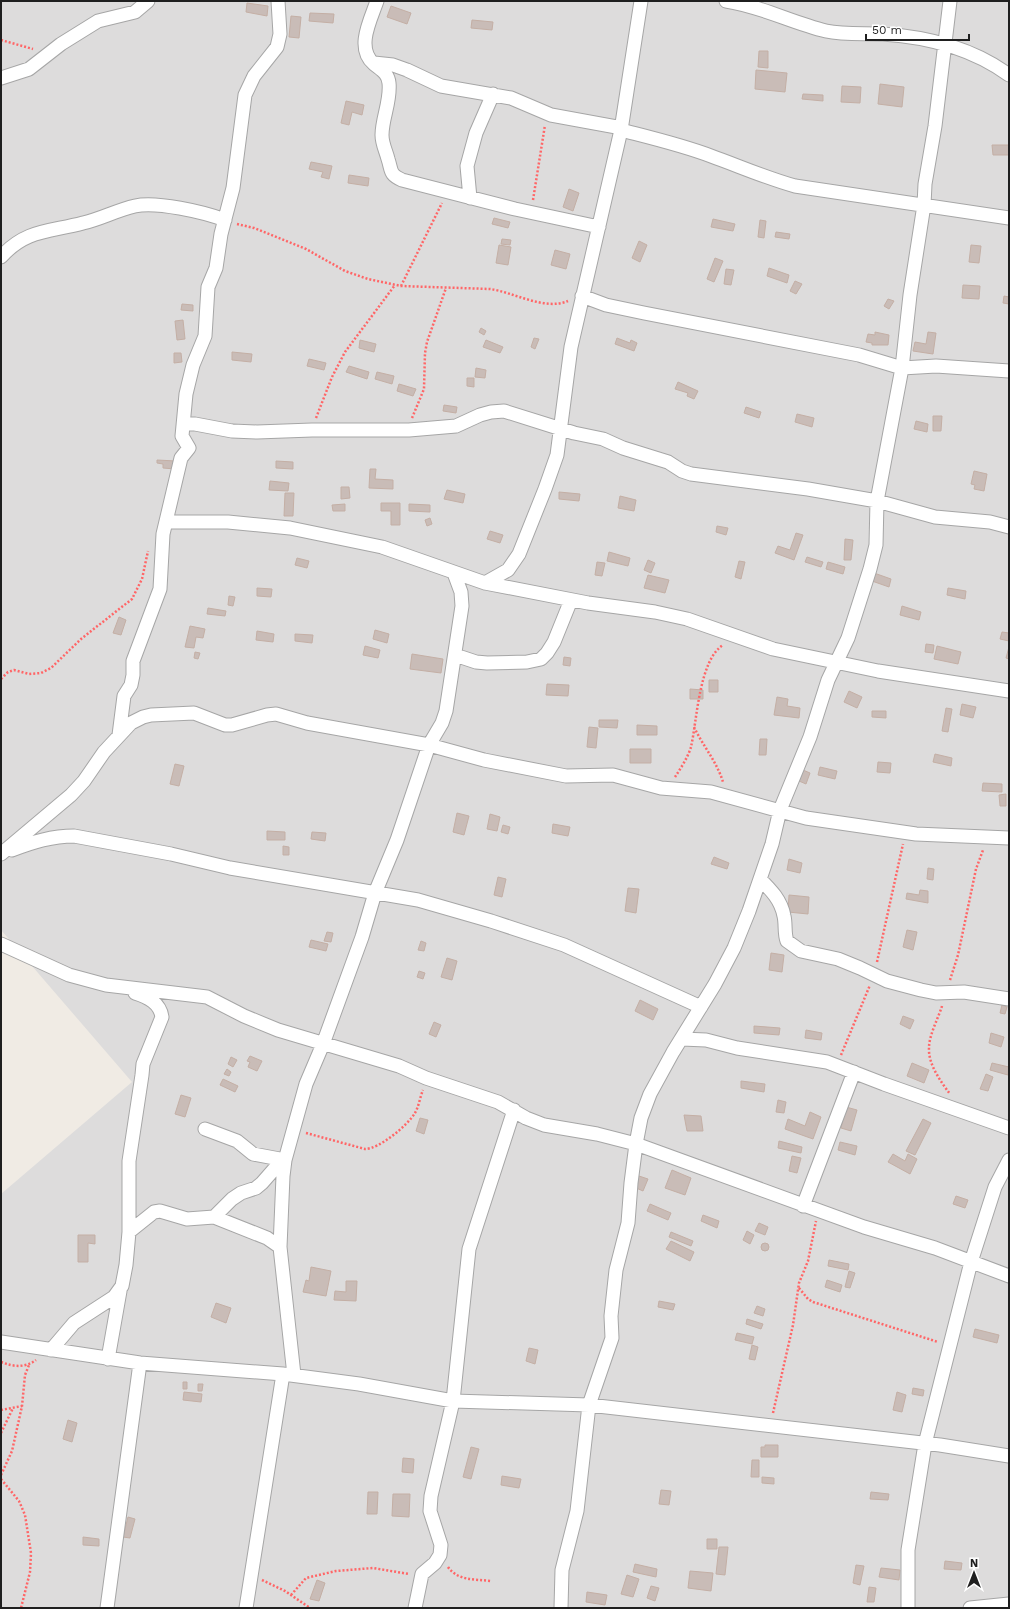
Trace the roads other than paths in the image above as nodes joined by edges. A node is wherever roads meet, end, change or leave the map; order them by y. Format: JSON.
{"nodes":[{"id":1,"x":148,"y":1,"type":"edge"},
{"id":2,"x":278,"y":1,"type":"edge"},
{"id":3,"x":377,"y":1,"type":"edge"},
{"id":4,"x":642,"y":1,"type":"edge"},
{"id":5,"x":726,"y":1,"type":"edge"},
{"id":6,"x":950,"y":1,"type":"edge"},
{"id":7,"x":944,"y":43,"type":"junction"},
{"id":8,"x":373,"y":63,"type":"junction"},
{"id":9,"x":1009,"y":75,"type":"edge"},
{"id":10,"x":1,"y":78,"type":"edge"},
{"id":11,"x":493,"y":94,"type":"junction"},
{"id":12,"x":622,"y":129,"type":"junction"},
{"id":13,"x":470,"y":198,"type":"junction"},
{"id":14,"x":924,"y":205,"type":"junction"},
{"id":15,"x":1009,"y":218,"type":"edge"},
{"id":16,"x":225,"y":220,"type":"junction"},
{"id":17,"x":599,"y":227,"type":"junction"},
{"id":18,"x":1,"y":257,"type":"edge"},
{"id":19,"x":582,"y":296,"type":"junction"},
{"id":20,"x":902,"y":368,"type":"junction"},
{"id":21,"x":1009,"y":370,"type":"edge"},
{"id":22,"x":184,"y":424,"type":"junction"},
{"id":23,"x":560,"y":428,"type":"junction"},
{"id":24,"x":876,"y":501,"type":"junction"},
{"id":25,"x":167,"y":522,"type":"junction"},
{"id":26,"x":1009,"y":527,"type":"edge"},
{"id":27,"x":454,"y":573,"type":"junction"},
{"id":28,"x":486,"y":583,"type":"junction"},
{"id":29,"x":571,"y":600,"type":"junction"},
{"id":30,"x":455,"y":655,"type":"junction"},
{"id":31,"x":837,"y":662,"type":"junction"},
{"id":32,"x":1009,"y":691,"type":"edge"},
{"id":33,"x":119,"y":735,"type":"junction"},
{"id":34,"x":428,"y":745,"type":"junction"},
{"id":35,"x":780,"y":810,"type":"junction"},
{"id":36,"x":1009,"y":838,"type":"edge"},
{"id":37,"x":1,"y":854,"type":"edge"},
{"id":38,"x":760,"y":879,"type":"junction"},
{"id":39,"x":375,"y":893,"type":"junction"},
{"id":40,"x":1,"y":944,"type":"edge"},
{"id":41,"x":106,"y":985,"type":"junction"},
{"id":42,"x":1009,"y":999,"type":"edge"},
{"id":43,"x":701,"y":1007,"type":"junction"},
{"id":44,"x":682,"y":1039,"type":"junction"},
{"id":45,"x":323,"y":1044,"type":"junction"},
{"id":46,"x":854,"y":1072,"type":"junction"},
{"id":47,"x":514,"y":1110,"type":"junction"},
{"id":48,"x":1009,"y":1128,"type":"edge"},
{"id":49,"x":205,"y":1130,"type":"dead end"},
{"id":50,"x":636,"y":1144,"type":"junction"},
{"id":51,"x":284,"y":1160,"type":"junction"},
{"id":52,"x":1009,"y":1160,"type":"edge"},
{"id":53,"x":803,"y":1206,"type":"junction"},
{"id":54,"x":214,"y":1217,"type":"junction"},
{"id":55,"x":129,"y":1232,"type":"junction"},
{"id":56,"x":280,"y":1247,"type":"junction"},
{"id":57,"x":972,"y":1262,"type":"junction"},
{"id":58,"x":1009,"y":1276,"type":"edge"},
{"id":59,"x":120,"y":1289,"type":"junction"},
{"id":60,"x":1,"y":1342,"type":"edge"},
{"id":61,"x":51,"y":1350,"type":"junction"},
{"id":62,"x":108,"y":1359,"type":"junction"},
{"id":63,"x":140,"y":1363,"type":"junction"},
{"id":64,"x":288,"y":1375,"type":"junction"},
{"id":65,"x":453,"y":1401,"type":"junction"},
{"id":66,"x":589,"y":1405,"type":"junction"},
{"id":67,"x":925,"y":1444,"type":"junction"},
{"id":68,"x":1009,"y":1456,"type":"edge"},
{"id":69,"x":1009,"y":1604,"type":"edge"},
{"id":70,"x":107,"y":1608,"type":"edge"},
{"id":71,"x":246,"y":1608,"type":"edge"},
{"id":72,"x":415,"y":1608,"type":"edge"},
{"id":73,"x":561,"y":1608,"type":"edge"},
{"id":74,"x":908,"y":1608,"type":"edge"},
{"id":75,"x":970,"y":1608,"type":"edge"}],
"edges":[{"from":1,"to":10,"type":"street"},
{"from":2,"to":16,"type":"street"},
{"from":3,"to":8,"type":"street"},
{"from":4,"to":12,"type":"street"},
{"from":5,"to":7,"type":"street"},
{"from":6,"to":7,"type":"street"},
{"from":7,"to":9,"type":"street"},
{"from":7,"to":14,"type":"street"},
{"from":8,"to":11,"type":"street"},
{"from":8,"to":13,"type":"street"},
{"from":11,"to":12,"type":"street"},
{"from":11,"to":13,"type":"street"},
{"from":12,"to":14,"type":"street"},
{"from":12,"to":17,"type":"street"},
{"from":13,"to":17,"type":"street"},
{"from":14,"to":15,"type":"street"},
{"from":14,"to":20,"type":"street"},
{"from":16,"to":18,"type":"street"},
{"from":16,"to":22,"type":"street"},
{"from":17,"to":19,"type":"street"},
{"from":19,"to":20,"type":"street"},
{"from":19,"to":23,"type":"street"},
{"from":20,"to":21,"type":"street"},
{"from":20,"to":24,"type":"street"},
{"from":22,"to":23,"type":"street"},
{"from":22,"to":25,"type":"street"},
{"from":23,"to":24,"type":"street"},
{"from":23,"to":28,"type":"street"},
{"from":24,"to":26,"type":"street"},
{"from":24,"to":31,"type":"street"},
{"from":25,"to":27,"type":"street"},
{"from":25,"to":33,"type":"street"},
{"from":27,"to":28,"type":"street"},
{"from":27,"to":30,"type":"street"},
{"from":28,"to":29,"type":"street"},
{"from":29,"to":30,"type":"street"},
{"from":29,"to":31,"type":"street"},
{"from":30,"to":34,"type":"street"},
{"from":31,"to":32,"type":"street"},
{"from":31,"to":35,"type":"street"},
{"from":33,"to":34,"type":"street"},
{"from":33,"to":37,"type":"street"},
{"from":34,"to":35,"type":"street"},
{"from":34,"to":39,"type":"street"},
{"from":35,"to":36,"type":"street"},
{"from":35,"to":38,"type":"street"},
{"from":37,"to":39,"type":"street"},
{"from":38,"to":42,"type":"street"},
{"from":38,"to":43,"type":"street"},
{"from":39,"to":43,"type":"street"},
{"from":39,"to":45,"type":"street"},
{"from":40,"to":41,"type":"street"},
{"from":41,"to":45,"type":"street"},
{"from":41,"to":55,"type":"street"},
{"from":43,"to":44,"type":"street"},
{"from":44,"to":46,"type":"street"},
{"from":44,"to":50,"type":"street"},
{"from":45,"to":47,"type":"street"},
{"from":45,"to":51,"type":"street"},
{"from":46,"to":48,"type":"street"},
{"from":46,"to":53,"type":"street"},
{"from":47,"to":50,"type":"street"},
{"from":47,"to":65,"type":"street"},
{"from":49,"to":51,"type":"street"},
{"from":50,"to":53,"type":"street"},
{"from":50,"to":66,"type":"street"},
{"from":51,"to":54,"type":"street"},
{"from":51,"to":56,"type":"street"},
{"from":52,"to":57,"type":"street"},
{"from":53,"to":57,"type":"street"},
{"from":54,"to":55,"type":"street"},
{"from":54,"to":56,"type":"street"},
{"from":55,"to":59,"type":"street"},
{"from":56,"to":64,"type":"street"},
{"from":57,"to":58,"type":"street"},
{"from":57,"to":67,"type":"street"},
{"from":59,"to":61,"type":"street"},
{"from":59,"to":62,"type":"street"},
{"from":60,"to":61,"type":"street"},
{"from":61,"to":62,"type":"street"},
{"from":62,"to":63,"type":"street"},
{"from":63,"to":64,"type":"street"},
{"from":63,"to":70,"type":"street"},
{"from":64,"to":65,"type":"street"},
{"from":64,"to":71,"type":"street"},
{"from":65,"to":66,"type":"street"},
{"from":65,"to":72,"type":"street"},
{"from":66,"to":67,"type":"street"},
{"from":66,"to":73,"type":"street"},
{"from":67,"to":68,"type":"street"},
{"from":67,"to":74,"type":"street"},
{"from":69,"to":75,"type":"street"}]}
